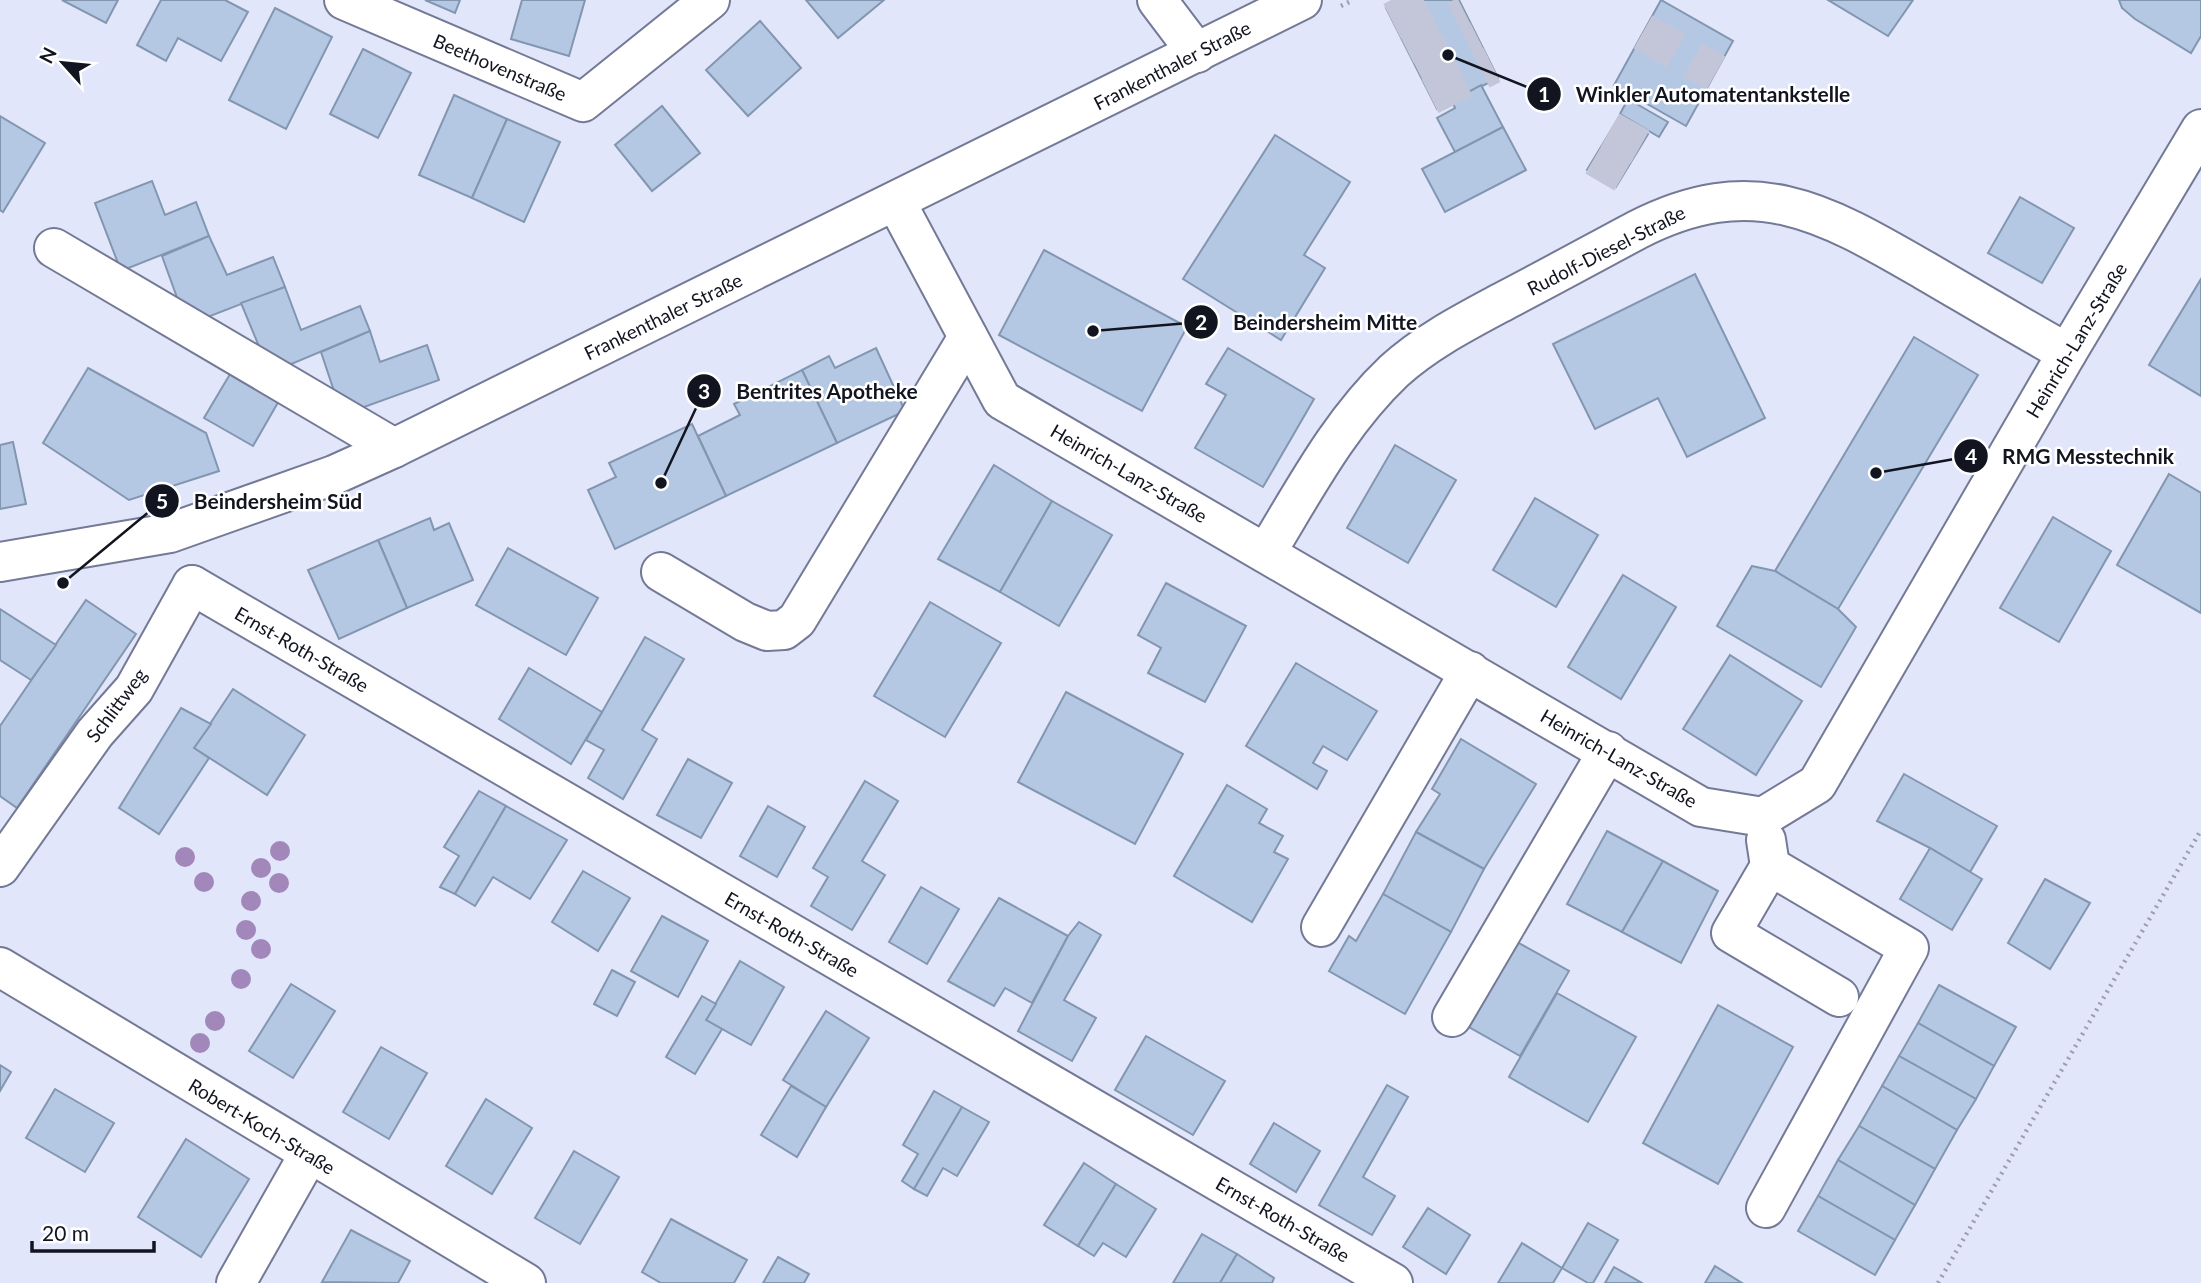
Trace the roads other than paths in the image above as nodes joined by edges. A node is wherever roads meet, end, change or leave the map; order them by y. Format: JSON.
{"nodes":[{"id":1,"x":344,"y":0,"type":"edge"},
{"id":2,"x":710,"y":0,"type":"edge"},
{"id":3,"x":1157,"y":0,"type":"edge"},
{"id":4,"x":1302,"y":0,"type":"edge"},
{"id":5,"x":1197,"y":53,"type":"junction"},
{"id":6,"x":2201,"y":129,"type":"edge"},
{"id":7,"x":896,"y":202,"type":"junction"},
{"id":8,"x":54,"y":248,"type":"dead end"},
{"id":9,"x":968,"y":337,"type":"junction"},
{"id":10,"x":2067,"y":353,"type":"junction"},
{"id":11,"x":394,"y":448,"type":"junction"},
{"id":12,"x":170,"y":533,"type":"junction"},
{"id":13,"x":1266,"y":552,"type":"junction"},
{"id":14,"x":0,"y":562,"type":"edge"},
{"id":15,"x":661,"y":572,"type":"dead end"},
{"id":16,"x":192,"y":585,"type":"junction"},
{"id":17,"x":1470,"y":671,"type":"junction"},
{"id":18,"x":1608,"y":751,"type":"junction"},
{"id":19,"x":1763,"y":817,"type":"junction"},
{"id":20,"x":1770,"y":866,"type":"junction"},
{"id":21,"x":0,"y":867,"type":"edge"},
{"id":22,"x":1321,"y":928,"type":"dead end"},
{"id":23,"x":0,"y":967,"type":"edge"},
{"id":24,"x":1839,"y":997,"type":"dead end"},
{"id":25,"x":1452,"y":1017,"type":"dead end"},
{"id":26,"x":309,"y":1154,"type":"junction"},
{"id":27,"x":1766,"y":1208,"type":"dead end"},
{"id":28,"x":236,"y":1283,"type":"edge"},
{"id":29,"x":526,"y":1283,"type":"edge"},
{"id":30,"x":1393,"y":1283,"type":"edge"}],
"edges":[{"from":1,"to":2,"type":"street","name":"Beethovenstraße"},
{"from":3,"to":5,"type":"street"},
{"from":4,"to":5,"type":"street","name":"Frankenthaler Straße"},
{"from":5,"to":7,"type":"street","name":"Frankenthaler Straße"},
{"from":6,"to":10,"type":"street","name":"Heinrich-Lanz-Straße"},
{"from":7,"to":9,"type":"street","name":"Heinrich-Lanz-Straße"},
{"from":7,"to":11,"type":"street","name":"Frankenthaler Straße"},
{"from":8,"to":11,"type":"street"},
{"from":9,"to":13,"type":"street","name":"Heinrich-Lanz-Straße"},
{"from":9,"to":15,"type":"street"},
{"from":10,"to":13,"type":"street","name":"Rudolf-Diesel-Straße"},
{"from":10,"to":19,"type":"street","name":"Heinrich-Lanz-Straße"},
{"from":11,"to":12,"type":"street","name":"Frankenthaler Straße"},
{"from":12,"to":14,"type":"street","name":"Frankenthaler Straße"},
{"from":12,"to":16,"type":"street"},
{"from":13,"to":17,"type":"street","name":"Heinrich-Lanz-Straße"},
{"from":16,"to":21,"type":"street","name":"Schlittweg"},
{"from":16,"to":30,"type":"street","name":"Ernst-Roth-Straße"},
{"from":17,"to":18,"type":"street","name":"Heinrich-Lanz-Straße"},
{"from":17,"to":22,"type":"street"},
{"from":18,"to":19,"type":"street","name":"Heinrich-Lanz-Straße"},
{"from":18,"to":25,"type":"street"},
{"from":19,"to":20,"type":"street"},
{"from":20,"to":24,"type":"street"},
{"from":20,"to":27,"type":"street"},
{"from":23,"to":26,"type":"street","name":"Robert-Koch-Straße"},
{"from":26,"to":28,"type":"street"},
{"from":26,"to":29,"type":"street","name":"Robert-Koch-Straße"}]}
